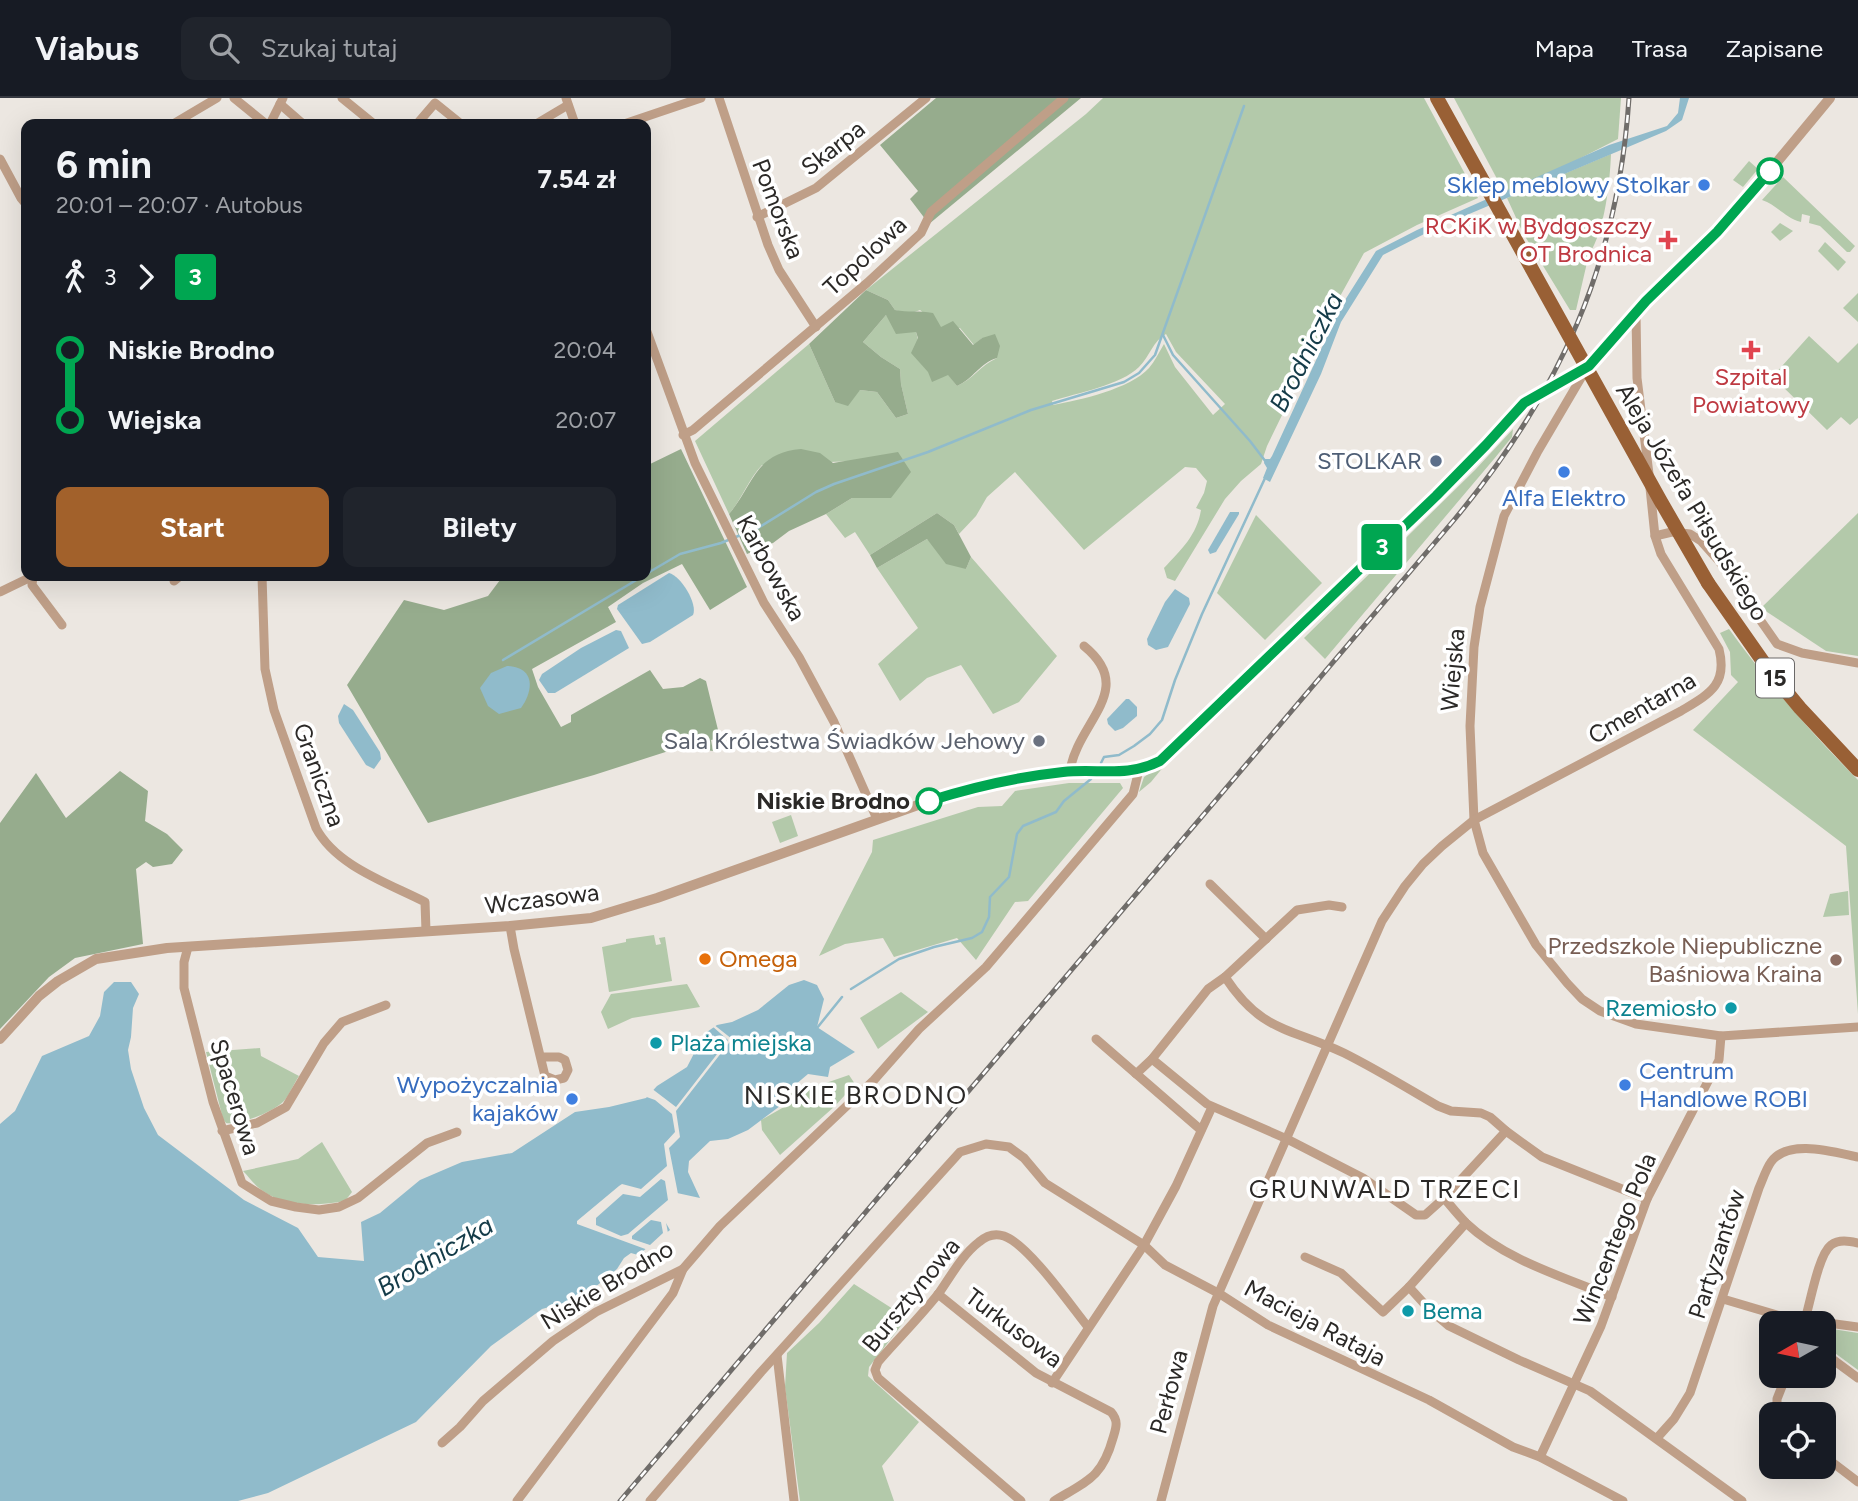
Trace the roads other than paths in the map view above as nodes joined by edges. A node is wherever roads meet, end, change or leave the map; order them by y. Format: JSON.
{"nodes":[{"id":1,"x":217,"y":98,"type":"edge"},
{"id":2,"x":234,"y":98,"type":"edge"},
{"id":3,"x":342,"y":98,"type":"edge"},
{"id":4,"x":701,"y":98,"type":"edge"},
{"id":5,"x":719,"y":98,"type":"edge"},
{"id":6,"x":926,"y":98,"type":"edge"},
{"id":7,"x":1064,"y":98,"type":"edge"},
{"id":8,"x":1437,"y":98,"type":"edge"},
{"id":9,"x":1830,"y":98,"type":"edge"},
{"id":10,"x":281,"y":101,"type":"edge"},
{"id":11,"x":567,"y":101,"type":"edge"},
{"id":12,"x":181,"y":119,"type":"edge"},
{"id":13,"x":261,"y":119,"type":"edge"},
{"id":14,"x":271,"y":119,"type":"edge"},
{"id":15,"x":298,"y":119,"type":"edge"},
{"id":16,"x":368,"y":119,"type":"edge"},
{"id":17,"x":421,"y":119,"type":"edge"},
{"id":18,"x":455,"y":119,"type":"edge"},
{"id":19,"x":543,"y":119,"type":"edge"},
{"id":20,"x":573,"y":119,"type":"edge"},
{"id":21,"x":639,"y":119,"type":"edge"},
{"id":22,"x":0,"y":159,"type":"edge"},
{"id":23,"x":21,"y":199,"type":"edge"},
{"id":24,"x":757,"y":217,"type":"junction"},
{"id":25,"x":1636,"y":313,"type":"junction"},
{"id":26,"x":816,"y":327,"type":"junction"},
{"id":27,"x":651,"y":343,"type":"edge"},
{"id":28,"x":1589,"y":366,"type":"junction"},
{"id":29,"x":683,"y":435,"type":"junction"},
{"id":30,"x":1655,"y":536,"type":"junction"},
{"id":31,"x":23,"y":581,"type":"edge"},
{"id":32,"x":32,"y":581,"type":"edge"},
{"id":33,"x":261,"y":581,"type":"edge"},
{"id":34,"x":0,"y":592,"type":"edge"},
{"id":35,"x":62,"y":625,"type":"dead end"},
{"id":36,"x":1084,"y":646,"type":"dead end"},
{"id":37,"x":1858,"y":663,"type":"edge"},
{"id":38,"x":1856,"y":767,"type":"edge"},
{"id":39,"x":1139,"y":770,"type":"junction"},
{"id":40,"x":1070,"y":771,"type":"junction"},
{"id":41,"x":877,"y":819,"type":"junction"},
{"id":42,"x":1474,"y":820,"type":"junction"},
{"id":43,"x":1210,"y":884,"type":"dead end"},
{"id":44,"x":1342,"y":908,"type":"dead end"},
{"id":45,"x":510,"y":926,"type":"junction"},
{"id":46,"x":426,"y":931,"type":"junction"},
{"id":47,"x":1266,"y":939,"type":"junction"},
{"id":48,"x":188,"y":947,"type":"junction"},
{"id":49,"x":1225,"y":976,"type":"junction"},
{"id":50,"x":386,"y":1005,"type":"dead end"},
{"id":51,"x":1858,"y":1027,"type":"edge"},
{"id":52,"x":1721,"y":1036,"type":"junction"},
{"id":53,"x":0,"y":1039,"type":"edge"},
{"id":54,"x":1096,"y":1039,"type":"dead end"},
{"id":55,"x":1328,"y":1047,"type":"junction"},
{"id":56,"x":541,"y":1058,"type":"dead end"},
{"id":57,"x":1152,"y":1059,"type":"junction"},
{"id":58,"x":1136,"y":1074,"type":"junction"},
{"id":59,"x":1212,"y":1107,"type":"junction"},
{"id":60,"x":1201,"y":1130,"type":"junction"},
{"id":61,"x":222,"y":1131,"type":"junction"},
{"id":62,"x":1506,"y":1131,"type":"junction"},
{"id":63,"x":457,"y":1132,"type":"dead end"},
{"id":64,"x":1287,"y":1139,"type":"junction"},
{"id":65,"x":1858,"y":1157,"type":"edge"},
{"id":66,"x":1444,"y":1198,"type":"junction"},
{"id":67,"x":1647,"y":1199,"type":"junction"},
{"id":68,"x":1466,"y":1223,"type":"junction"},
{"id":69,"x":1858,"y":1243,"type":"edge"},
{"id":70,"x":1144,"y":1245,"type":"junction"},
{"id":71,"x":1305,"y":1257,"type":"dead end"},
{"id":72,"x":683,"y":1269,"type":"junction"},
{"id":73,"x":1409,"y":1286,"type":"junction"},
{"id":74,"x":938,"y":1294,"type":"junction"},
{"id":75,"x":1220,"y":1294,"type":"junction"},
{"id":76,"x":1612,"y":1297,"type":"junction"},
{"id":77,"x":1723,"y":1298,"type":"junction"},
{"id":78,"x":1760,"y":1311,"type":"edge"},
{"id":79,"x":1808,"y":1311,"type":"edge"},
{"id":80,"x":1836,"y":1325,"type":"edge"},
{"id":81,"x":1088,"y":1327,"type":"junction"},
{"id":82,"x":1858,"y":1327,"type":"edge"},
{"id":83,"x":777,"y":1355,"type":"junction"},
{"id":84,"x":1836,"y":1362,"type":"edge"},
{"id":85,"x":1858,"y":1378,"type":"edge"},
{"id":86,"x":1052,"y":1383,"type":"junction"},
{"id":87,"x":1575,"y":1384,"type":"junction"},
{"id":88,"x":1657,"y":1438,"type":"junction"},
{"id":89,"x":442,"y":1443,"type":"dead end"},
{"id":90,"x":1540,"y":1457,"type":"junction"},
{"id":91,"x":1836,"y":1466,"type":"edge"},
{"id":92,"x":1858,"y":1482,"type":"edge"},
{"id":93,"x":517,"y":1501,"type":"edge"},
{"id":94,"x":650,"y":1501,"type":"edge"},
{"id":95,"x":794,"y":1501,"type":"edge"},
{"id":96,"x":1021,"y":1501,"type":"edge"},
{"id":97,"x":1054,"y":1501,"type":"edge"},
{"id":98,"x":1161,"y":1501,"type":"edge"},
{"id":99,"x":1623,"y":1501,"type":"edge"},
{"id":100,"x":1742,"y":1501,"type":"edge"}],
"edges":[{"from":1,"to":12,"type":"street"},
{"from":2,"to":13,"type":"street"},
{"from":3,"to":16,"type":"street"},
{"from":4,"to":21,"type":"street"},
{"from":5,"to":24,"type":"street","name":"Pomorska"},
{"from":6,"to":24,"type":"street","name":"Skarpa"},
{"from":7,"to":26,"type":"street","name":"Topolowa"},
{"from":8,"to":38,"type":"main road","name":"Aleja Józefa Piłsudskiego","number":"15","bridge":true},
{"from":9,"to":25,"type":"street","name":"Wiejska"},
{"from":10,"to":14,"type":"street"},
{"from":10,"to":15,"type":"street"},
{"from":11,"to":19,"type":"street"},
{"from":11,"to":20,"type":"street"},
{"from":17,"to":18,"type":"street"},
{"from":22,"to":23,"type":"street"},
{"from":24,"to":26,"type":"street","name":"Pomorska"},
{"from":25,"to":28,"type":"street","name":"Wiejska"},
{"from":25,"to":30,"type":"street","name":"Cmentarna"},
{"from":26,"to":29,"type":"street","name":"Topolowa"},
{"from":27,"to":29,"type":"street","name":"Karbowska"},
{"from":28,"to":39,"type":"street"},
{"from":28,"to":42,"type":"street","name":"Wiejska"},
{"from":29,"to":41,"type":"street","name":"Karbowska"},
{"from":30,"to":37,"type":"street"},
{"from":30,"to":42,"type":"street","name":"Cmentarna"},
{"from":31,"to":34,"type":"street"},
{"from":32,"to":35,"type":"street"},
{"from":33,"to":46,"type":"street","name":"Graniczna"},
{"from":36,"to":40,"type":"street"},
{"from":39,"to":40,"type":"street","name":"Wczasowa"},
{"from":39,"to":72,"type":"street","name":"Niskie Brodno"},
{"from":40,"to":41,"type":"street","name":"Wczasowa"},
{"from":41,"to":45,"type":"street","name":"Wczasowa"},
{"from":42,"to":52,"type":"street","name":"Wiejska"},
{"from":42,"to":55,"type":"street"},
{"from":43,"to":47,"type":"street"},
{"from":44,"to":47,"type":"street"},
{"from":45,"to":46,"type":"street","name":"Wczasowa"},
{"from":45,"to":56,"type":"street"},
{"from":46,"to":48,"type":"street","name":"Wczasowa"},
{"from":47,"to":49,"type":"street"},
{"from":48,"to":53,"type":"street","name":"Wczasowa"},
{"from":48,"to":61,"type":"street","name":"Spacerowa"},
{"from":49,"to":55,"type":"street"},
{"from":49,"to":57,"type":"street"},
{"from":50,"to":61,"type":"street"},
{"from":51,"to":52,"type":"street","name":"Wiejska"},
{"from":52,"to":67,"type":"street","name":"Wincentego Pola"},
{"from":54,"to":58,"type":"street"},
{"from":55,"to":62,"type":"street"},
{"from":55,"to":64,"type":"street"},
{"from":57,"to":58,"type":"street"},
{"from":57,"to":59,"type":"street"},
{"from":58,"to":60,"type":"street"},
{"from":59,"to":60,"type":"street"},
{"from":59,"to":64,"type":"street"},
{"from":60,"to":70,"type":"street"},
{"from":61,"to":63,"type":"street","name":"Spacerowa"},
{"from":62,"to":66,"type":"street"},
{"from":62,"to":67,"type":"street"},
{"from":64,"to":66,"type":"street"},
{"from":64,"to":75,"type":"street"},
{"from":65,"to":77,"type":"street","name":"Partyzantów"},
{"from":66,"to":68,"type":"street"},
{"from":67,"to":76,"type":"street","name":"Wincentego Pola"},
{"from":68,"to":73,"type":"street"},
{"from":68,"to":76,"type":"street"},
{"from":69,"to":79,"type":"street"},
{"from":70,"to":75,"type":"street","name":"Macieja Rataja"},
{"from":70,"to":81,"type":"street"},
{"from":70,"to":83,"type":"street","name":"Macieja Rataja"},
{"from":71,"to":73,"type":"street"},
{"from":72,"to":89,"type":"street","name":"Niskie Brodno"},
{"from":72,"to":93,"type":"street"},
{"from":73,"to":87,"type":"street"},
{"from":74,"to":81,"type":"street","name":"Bursztynowa"},
{"from":74,"to":86,"type":"street","name":"Turkusowa"},
{"from":74,"to":96,"type":"street","name":"Bursztynowa"},
{"from":75,"to":90,"type":"street","name":"Macieja Rataja"},
{"from":75,"to":98,"type":"street","name":"Perłowa"},
{"from":76,"to":87,"type":"street","name":"Wincentego Pola"},
{"from":77,"to":78,"type":"street"},
{"from":77,"to":88,"type":"street","name":"Partyzantów"},
{"from":80,"to":82,"type":"street"},
{"from":81,"to":86,"type":"street"},
{"from":83,"to":94,"type":"street"},
{"from":83,"to":95,"type":"street"},
{"from":84,"to":85,"type":"street"},
{"from":86,"to":97,"type":"street","name":"Turkusowa"},
{"from":87,"to":88,"type":"street"},
{"from":87,"to":90,"type":"street","name":"Wincentego Pola"},
{"from":88,"to":100,"type":"street"},
{"from":90,"to":99,"type":"street","name":"Macieja Rataja"},
{"from":91,"to":92,"type":"street"}]}
